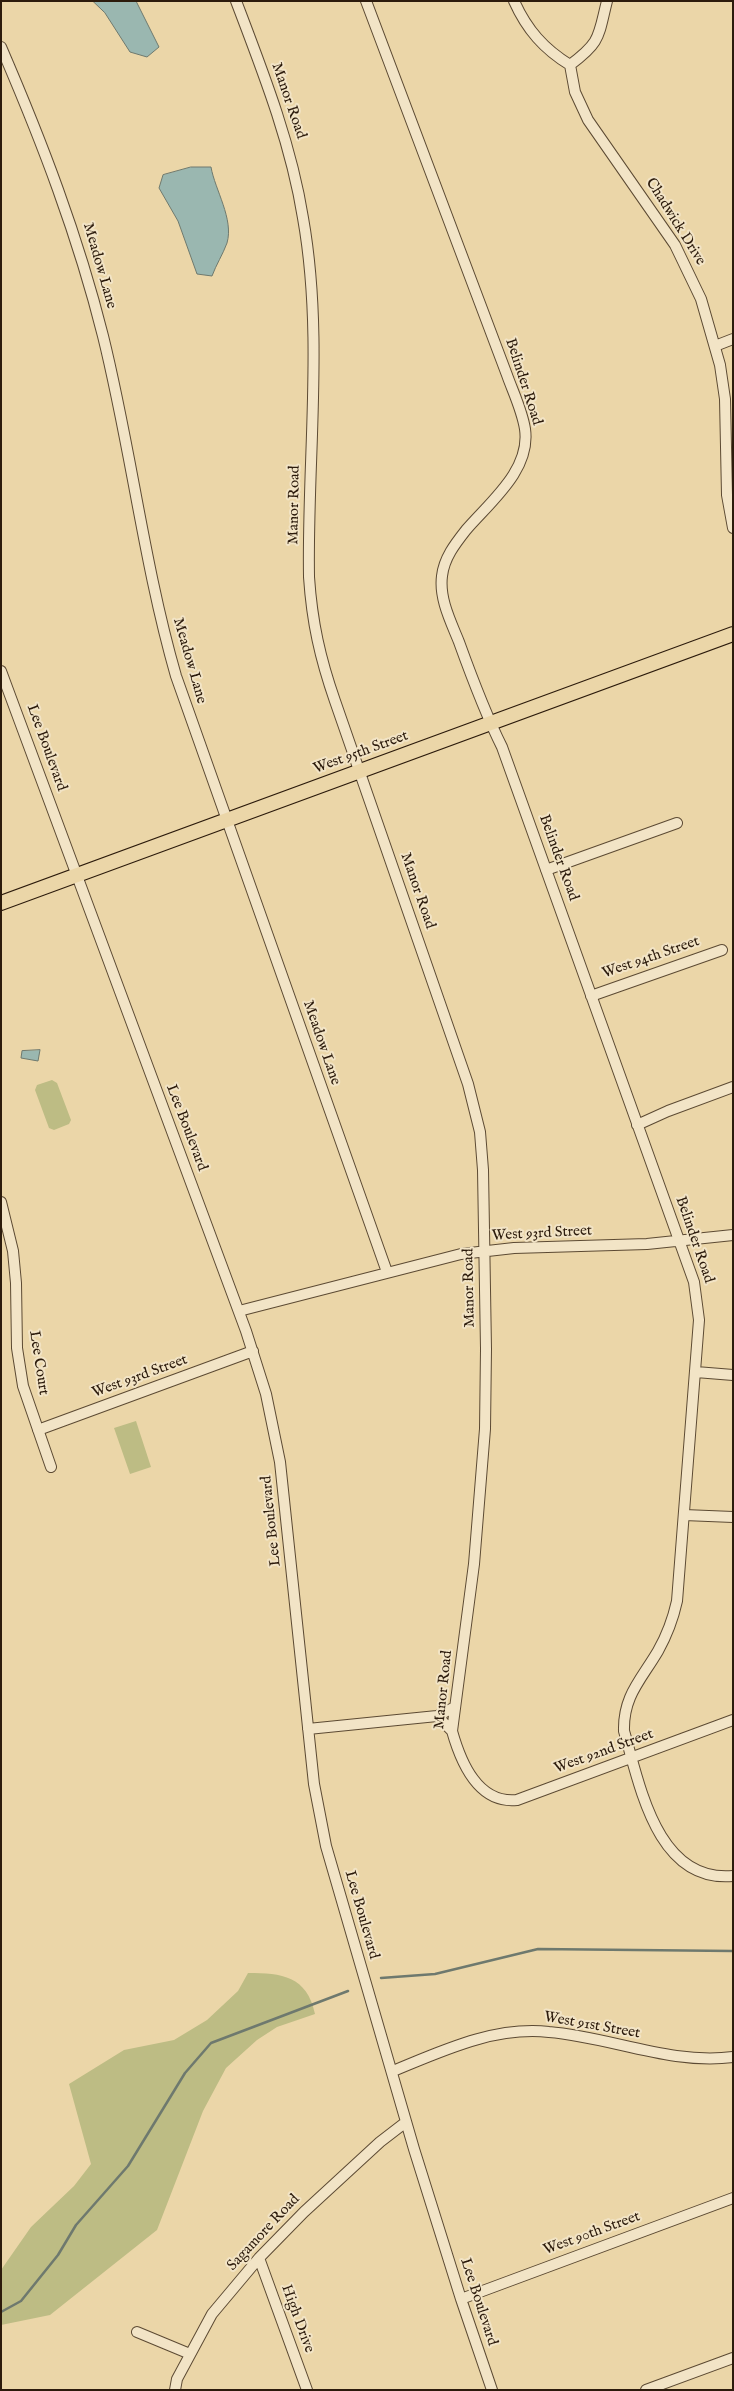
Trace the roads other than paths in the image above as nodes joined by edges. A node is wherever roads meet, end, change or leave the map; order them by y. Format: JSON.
{"nodes":[{"id":1,"x":236,"y":1,"type":"edge"},
{"id":2,"x":366,"y":1,"type":"edge"},
{"id":3,"x":514,"y":1,"type":"edge"},
{"id":4,"x":606,"y":1,"type":"edge"},
{"id":5,"x":1,"y":47,"type":"edge"},
{"id":6,"x":570,"y":65,"type":"junction"},
{"id":7,"x":733,"y":339,"type":"edge"},
{"id":8,"x":715,"y":346,"type":"junction"},
{"id":9,"x":733,"y":528,"type":"edge"},
{"id":10,"x":733,"y":634,"type":"edge"},
{"id":11,"x":1,"y":671,"type":"edge"},
{"id":12,"x":490,"y":723,"type":"junction"},
{"id":13,"x":359,"y":770,"type":"junction"},
{"id":14,"x":227,"y":820,"type":"junction"},
{"id":15,"x":677,"y":823,"type":"dead end"},
{"id":16,"x":546,"y":870,"type":"junction"},
{"id":17,"x":77,"y":875,"type":"junction"},
{"id":18,"x":1,"y":903,"type":"edge"},
{"id":19,"x":722,"y":950,"type":"dead end"},
{"id":20,"x":591,"y":996,"type":"junction"},
{"id":21,"x":733,"y":1088,"type":"edge"},
{"id":22,"x":638,"y":1125,"type":"junction"},
{"id":23,"x":1,"y":1202,"type":"edge"},
{"id":24,"x":733,"y":1235,"type":"edge"},
{"id":25,"x":679,"y":1242,"type":"junction"},
{"id":26,"x":485,"y":1251,"type":"junction"},
{"id":27,"x":387,"y":1272,"type":"junction"},
{"id":28,"x":239,"y":1311,"type":"junction"},
{"id":29,"x":253,"y":1351,"type":"junction"},
{"id":30,"x":696,"y":1372,"type":"junction"},
{"id":31,"x":733,"y":1375,"type":"edge"},
{"id":32,"x":38,"y":1430,"type":"junction"},
{"id":33,"x":51,"y":1467,"type":"dead end"},
{"id":34,"x":684,"y":1515,"type":"junction"},
{"id":35,"x":733,"y":1517,"type":"edge"},
{"id":36,"x":455,"y":1707,"type":"junction"},
{"id":37,"x":437,"y":1716,"type":"junction"},
{"id":38,"x":733,"y":1720,"type":"edge"},
{"id":39,"x":308,"y":1729,"type":"junction"},
{"id":40,"x":452,"y":1731,"type":"junction"},
{"id":41,"x":631,"y":1757,"type":"junction"},
{"id":42,"x":486,"y":1793,"type":"joint"},
{"id":43,"x":733,"y":1876,"type":"edge"},
{"id":44,"x":733,"y":2057,"type":"edge"},
{"id":45,"x":393,"y":2071,"type":"junction"},
{"id":46,"x":406,"y":2122,"type":"junction"},
{"id":47,"x":733,"y":2198,"type":"edge"},
{"id":48,"x":259,"y":2258,"type":"junction"},
{"id":49,"x":461,"y":2299,"type":"junction"},
{"id":50,"x":137,"y":2332,"type":"dead end"},
{"id":51,"x":190,"y":2354,"type":"junction"},
{"id":52,"x":733,"y":2358,"type":"edge"},
{"id":53,"x":175,"y":2390,"type":"edge"},
{"id":54,"x":307,"y":2390,"type":"edge"},
{"id":55,"x":492,"y":2390,"type":"edge"},
{"id":56,"x":646,"y":2390,"type":"edge"}],
"edges":[{"from":1,"to":13,"type":"street","name":"Manor Road"},
{"from":2,"to":12,"type":"street","name":"Belinder Road"},
{"from":3,"to":6,"type":"street"},
{"from":4,"to":6,"type":"street"},
{"from":5,"to":14,"type":"street","name":"Meadow Lane"},
{"from":6,"to":8,"type":"street","name":"Chadwick Drive"},
{"from":7,"to":8,"type":"street"},
{"from":8,"to":9,"type":"street","name":"Chadwick Drive"},
{"from":10,"to":12,"type":"main road","name":"West 95th Street"},
{"from":11,"to":17,"type":"street","name":"Lee Boulevard"},
{"from":12,"to":13,"type":"main road","name":"West 95th Street"},
{"from":12,"to":16,"type":"street","name":"Belinder Road"},
{"from":13,"to":14,"type":"main road","name":"West 95th Street"},
{"from":13,"to":26,"type":"street","name":"Manor Road"},
{"from":14,"to":17,"type":"main road","name":"West 95th Street"},
{"from":14,"to":27,"type":"street","name":"Meadow Lane"},
{"from":15,"to":16,"type":"street"},
{"from":16,"to":20,"type":"street","name":"Belinder Road"},
{"from":17,"to":18,"type":"main road","name":"West 95th Street"},
{"from":17,"to":28,"type":"street","name":"Lee Boulevard"},
{"from":19,"to":20,"type":"street","name":"West 94th Street"},
{"from":20,"to":22,"type":"street","name":"Belinder Road"},
{"from":21,"to":22,"type":"street"},
{"from":22,"to":25,"type":"street","name":"Belinder Road"},
{"from":23,"to":32,"type":"street","name":"Lee Court"},
{"from":24,"to":25,"type":"street","name":"West 93rd Street"},
{"from":25,"to":26,"type":"street","name":"West 93rd Street"},
{"from":25,"to":30,"type":"street","name":"Belinder Road"},
{"from":26,"to":27,"type":"street","name":"West 93rd Street"},
{"from":26,"to":36,"type":"street","name":"Manor Road"},
{"from":27,"to":28,"type":"street","name":"West 93rd Street"},
{"from":28,"to":29,"type":"street","name":"Lee Boulevard"},
{"from":29,"to":32,"type":"street","name":"West 93rd Street"},
{"from":29,"to":39,"type":"street","name":"Lee Boulevard"},
{"from":30,"to":31,"type":"street"},
{"from":30,"to":34,"type":"street","name":"Belinder Road"},
{"from":32,"to":33,"type":"street","name":"Lee Court"},
{"from":34,"to":35,"type":"street"},
{"from":34,"to":41,"type":"street","name":"Belinder Road"},
{"from":36,"to":37,"type":"street"},
{"from":36,"to":40,"type":"street","name":"Manor Road"},
{"from":37,"to":39,"type":"street"},
{"from":37,"to":40,"type":"street"},
{"from":38,"to":41,"type":"street","name":"West 92nd Street"},
{"from":39,"to":45,"type":"street","name":"Lee Boulevard"},
{"from":40,"to":42,"type":"street","name":"Manor Road"},
{"from":41,"to":42,"type":"street","name":"West 92nd Street"},
{"from":41,"to":43,"type":"street","name":"Belinder Road"},
{"from":44,"to":45,"type":"street","name":"West 91st Street"},
{"from":45,"to":46,"type":"street","name":"Lee Boulevard"},
{"from":46,"to":48,"type":"street","name":"Sagamore Road"},
{"from":46,"to":49,"type":"street","name":"Lee Boulevard"},
{"from":47,"to":49,"type":"street","name":"West 90th Street"},
{"from":48,"to":51,"type":"street","name":"Sagamore Road"},
{"from":48,"to":54,"type":"street","name":"High Drive"},
{"from":49,"to":55,"type":"street","name":"Lee Boulevard"},
{"from":50,"to":51,"type":"street"},
{"from":51,"to":53,"type":"street","name":"Sagamore Road"},
{"from":52,"to":56,"type":"street"}]}
